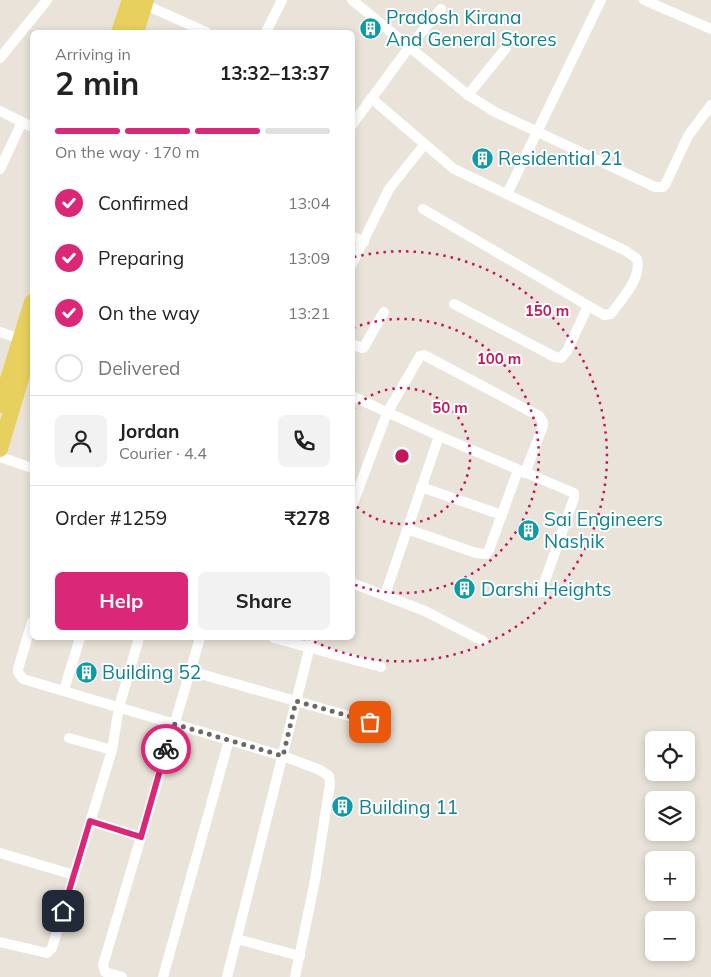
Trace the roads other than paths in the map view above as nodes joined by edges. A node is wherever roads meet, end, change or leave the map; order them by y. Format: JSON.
{"nodes":[{"id":1,"x":47,"y":0,"type":"edge"},
{"id":2,"x":282,"y":0,"type":"edge"},
{"id":3,"x":352,"y":0,"type":"edge"},
{"id":4,"x":602,"y":0,"type":"edge"},
{"id":5,"x":644,"y":0,"type":"edge"},
{"id":6,"x":139,"y":1,"type":"edge"},
{"id":7,"x":441,"y":9,"type":"dead end"},
{"id":8,"x":711,"y":29,"type":"edge"},
{"id":9,"x":120,"y":30,"type":"edge"},
{"id":10,"x":136,"y":30,"type":"edge"},
{"id":11,"x":202,"y":30,"type":"edge"},
{"id":12,"x":267,"y":30,"type":"edge"},
{"id":13,"x":410,"y":46,"type":"junction"},
{"id":14,"x":506,"y":48,"type":"dead end"},
{"id":15,"x":0,"y":58,"type":"edge"},
{"id":16,"x":468,"y":95,"type":"junction"},
{"id":17,"x":371,"y":98,"type":"junction"},
{"id":18,"x":711,"y":105,"type":"edge"},
{"id":19,"x":0,"y":111,"type":"edge"},
{"id":20,"x":22,"y":122,"type":"junction"},
{"id":21,"x":355,"y":122,"type":"edge"},
{"id":22,"x":30,"y":126,"type":"edge"},
{"id":23,"x":538,"y":133,"type":"junction"},
{"id":24,"x":424,"y":145,"type":"junction"},
{"id":25,"x":0,"y":169,"type":"edge"},
{"id":26,"x":507,"y":194,"type":"junction"},
{"id":27,"x":423,"y":209,"type":"dead end"},
{"id":28,"x":355,"y":238,"type":"edge"},
{"id":29,"x":364,"y":242,"type":"junction"},
{"id":30,"x":355,"y":258,"type":"edge"},
{"id":31,"x":454,"y":304,"type":"dead end"},
{"id":32,"x":588,"y":306,"type":"junction"},
{"id":33,"x":384,"y":312,"type":"dead end"},
{"id":34,"x":30,"y":317,"type":"edge"},
{"id":35,"x":0,"y":332,"type":"edge"},
{"id":36,"x":27,"y":340,"type":"edge"},
{"id":37,"x":355,"y":345,"type":"edge"},
{"id":38,"x":355,"y":397,"type":"edge"},
{"id":39,"x":0,"y":405,"type":"edge"},
{"id":40,"x":387,"y":413,"type":"junction"},
{"id":41,"x":439,"y":436,"type":"junction"},
{"id":42,"x":0,"y":449,"type":"edge"},
{"id":43,"x":0,"y":457,"type":"edge"},
{"id":44,"x":30,"y":467,"type":"edge"},
{"id":45,"x":522,"y":471,"type":"junction"},
{"id":46,"x":421,"y":487,"type":"junction"},
{"id":47,"x":355,"y":498,"type":"edge"},
{"id":48,"x":502,"y":515,"type":"junction"},
{"id":49,"x":407,"y":530,"type":"junction"},
{"id":50,"x":355,"y":584,"type":"edge"},
{"id":51,"x":541,"y":592,"type":"dead end"},
{"id":52,"x":385,"y":595,"type":"junction"},
{"id":53,"x":30,"y":629,"type":"edge"},
{"id":54,"x":79,"y":640,"type":"edge"},
{"id":55,"x":138,"y":640,"type":"edge"},
{"id":56,"x":199,"y":640,"type":"edge"},
{"id":57,"x":292,"y":640,"type":"edge"},
{"id":58,"x":484,"y":641,"type":"dead end"},
{"id":59,"x":310,"y":642,"type":"edge"},
{"id":60,"x":381,"y":667,"type":"dead end"},
{"id":61,"x":190,"y":671,"type":"junction"},
{"id":62,"x":64,"y":690,"type":"junction"},
{"id":63,"x":296,"y":701,"type":"junction"},
{"id":64,"x":119,"y":707,"type":"junction"},
{"id":65,"x":370,"y":722,"type":"dead end"},
{"id":66,"x":174,"y":724,"type":"junction"},
{"id":67,"x":70,"y":738,"type":"dead end"},
{"id":68,"x":229,"y":740,"type":"junction"},
{"id":69,"x":112,"y":750,"type":"junction"},
{"id":70,"x":283,"y":756,"type":"junction"},
{"id":71,"x":90,"y":821,"type":"junction"},
{"id":72,"x":141,"y":837,"type":"junction"},
{"id":73,"x":0,"y":853,"type":"edge"},
{"id":74,"x":74,"y":874,"type":"junction"},
{"id":75,"x":237,"y":939,"type":"junction"},
{"id":76,"x":0,"y":942,"type":"edge"},
{"id":77,"x":300,"y":956,"type":"junction"},
{"id":78,"x":122,"y":977,"type":"edge"},
{"id":79,"x":163,"y":977,"type":"edge"},
{"id":80,"x":227,"y":977,"type":"edge"},
{"id":81,"x":295,"y":977,"type":"edge"}],
"edges":[{"from":1,"to":15,"type":"street"},
{"from":2,"to":12,"type":"street"},
{"from":3,"to":13,"type":"street"},
{"from":4,"to":23,"type":"street"},
{"from":5,"to":8,"type":"street"},
{"from":6,"to":9,"type":"main road"},
{"from":6,"to":10,"type":"main road"},
{"from":6,"to":11,"type":"street"},
{"from":7,"to":13,"type":"street"},
{"from":13,"to":16,"type":"street"},
{"from":13,"to":17,"type":"street"},
{"from":14,"to":16,"type":"street"},
{"from":16,"to":23,"type":"street"},
{"from":17,"to":21,"type":"street"},
{"from":17,"to":24,"type":"street"},
{"from":18,"to":23,"type":"street"},
{"from":19,"to":20,"type":"street"},
{"from":20,"to":22,"type":"street"},
{"from":20,"to":25,"type":"street"},
{"from":23,"to":26,"type":"street"},
{"from":24,"to":26,"type":"street"},
{"from":24,"to":29,"type":"street"},
{"from":26,"to":32,"type":"street"},
{"from":27,"to":32,"type":"street"},
{"from":28,"to":29,"type":"street"},
{"from":29,"to":30,"type":"street"},
{"from":31,"to":32,"type":"street"},
{"from":33,"to":37,"type":"street"},
{"from":34,"to":36,"type":"main road"},
{"from":35,"to":36,"type":"street"},
{"from":36,"to":39,"type":"main road"},
{"from":36,"to":42,"type":"main road"},
{"from":38,"to":40,"type":"street"},
{"from":40,"to":41,"type":"street"},
{"from":40,"to":45,"type":"street"},
{"from":40,"to":47,"type":"street"},
{"from":41,"to":45,"type":"street"},
{"from":41,"to":46,"type":"street"},
{"from":43,"to":44,"type":"street"},
{"from":45,"to":48,"type":"street"},
{"from":45,"to":51,"type":"street"},
{"from":46,"to":48,"type":"street"},
{"from":46,"to":49,"type":"street"},
{"from":48,"to":49,"type":"street"},
{"from":49,"to":52,"type":"street"},
{"from":50,"to":52,"type":"street"},
{"from":52,"to":58,"type":"street"},
{"from":53,"to":62,"type":"street"},
{"from":54,"to":62,"type":"street"},
{"from":55,"to":64,"type":"street"},
{"from":56,"to":61,"type":"street"},
{"from":57,"to":59,"type":"street"},
{"from":59,"to":60,"type":"street"},
{"from":59,"to":63,"type":"street"},
{"from":61,"to":63,"type":"street"},
{"from":61,"to":66,"type":"street"},
{"from":62,"to":64,"type":"street"},
{"from":63,"to":65,"type":"street"},
{"from":63,"to":70,"type":"street"},
{"from":64,"to":66,"type":"street"},
{"from":64,"to":69,"type":"street"},
{"from":66,"to":68,"type":"street"},
{"from":66,"to":72,"type":"street"},
{"from":67,"to":69,"type":"street"},
{"from":68,"to":70,"type":"street"},
{"from":68,"to":79,"type":"street"},
{"from":69,"to":71,"type":"street"},
{"from":70,"to":75,"type":"street"},
{"from":70,"to":77,"type":"street"},
{"from":71,"to":72,"type":"street"},
{"from":71,"to":74,"type":"street"},
{"from":72,"to":78,"type":"street"},
{"from":73,"to":74,"type":"street"},
{"from":74,"to":76,"type":"street"},
{"from":75,"to":77,"type":"street"},
{"from":75,"to":80,"type":"street"},
{"from":77,"to":81,"type":"street"}]}
